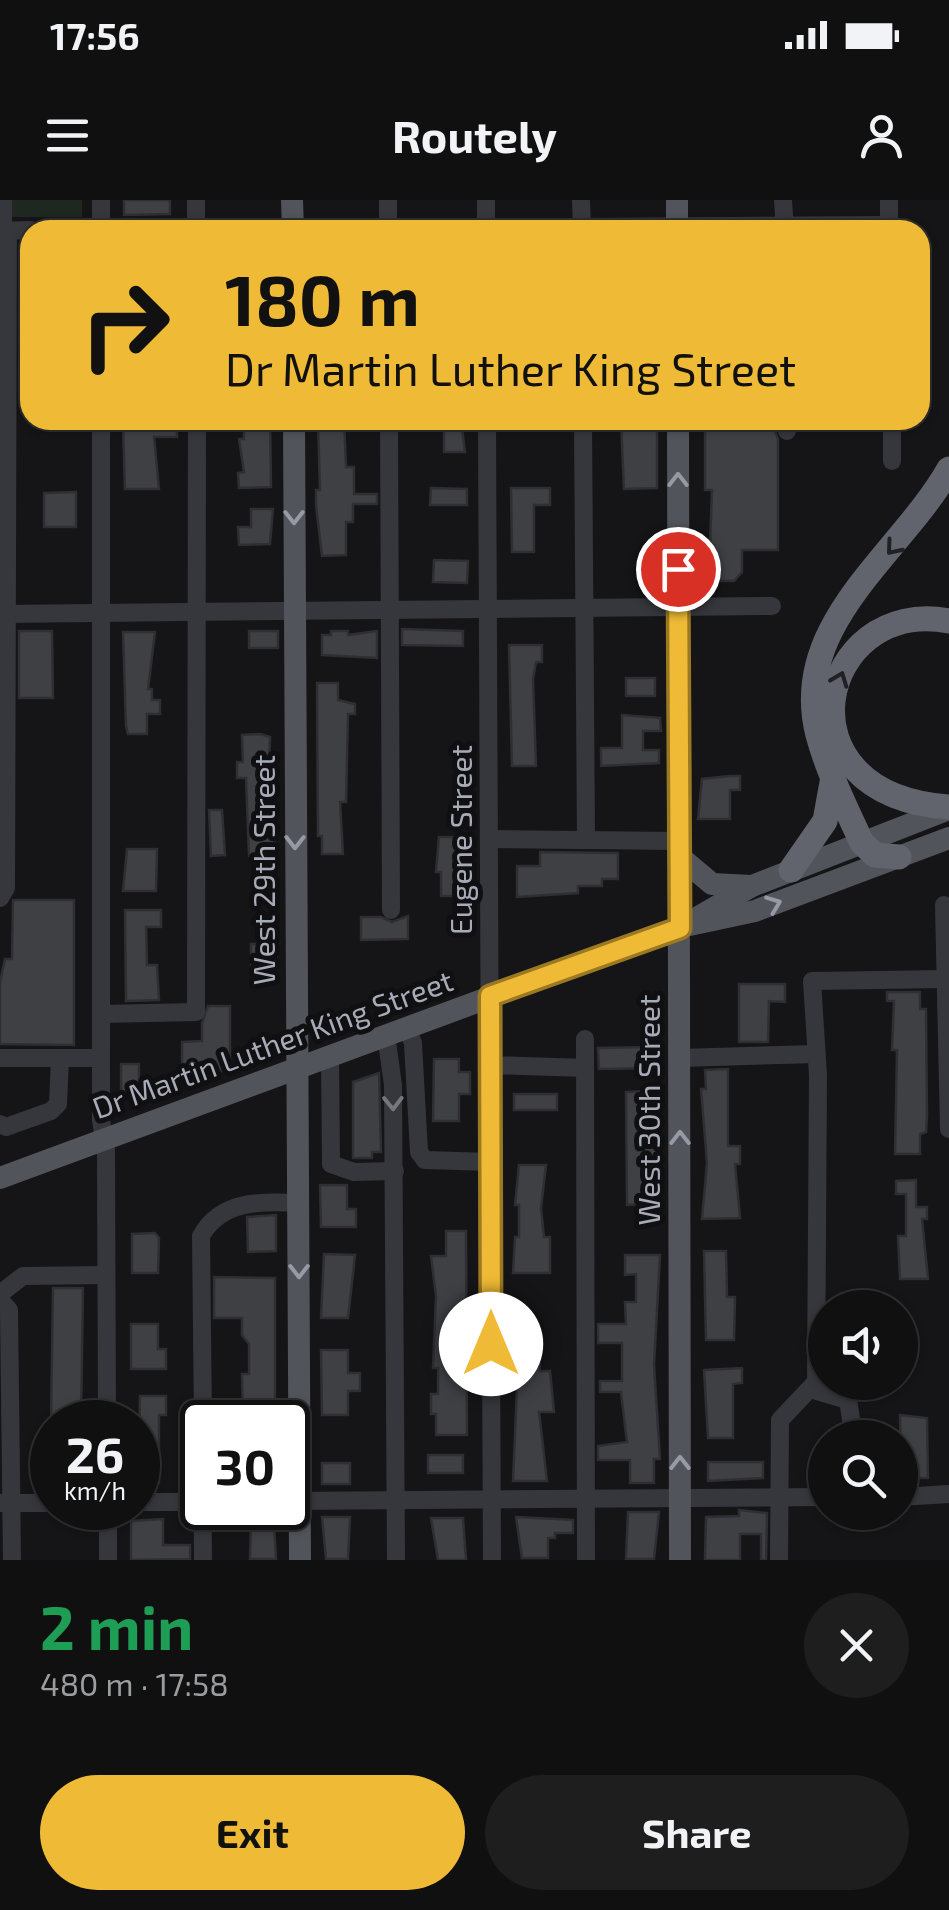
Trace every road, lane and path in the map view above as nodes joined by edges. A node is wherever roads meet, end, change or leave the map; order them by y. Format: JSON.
{"nodes":[{"id":1,"x":2,"y":200,"type":"edge"},
{"id":2,"x":4,"y":231,"type":"edge"},
{"id":3,"x":102,"y":430,"type":"edge"},
{"id":4,"x":197,"y":430,"type":"edge"},
{"id":5,"x":294,"y":430,"type":"edge"},
{"id":6,"x":390,"y":430,"type":"edge"},
{"id":7,"x":487,"y":430,"type":"edge"},
{"id":8,"x":582,"y":430,"type":"edge"},
{"id":9,"x":678,"y":430,"type":"edge"},
{"id":10,"x":892,"y":430,"type":"edge"},
{"id":11,"x":892,"y":461,"type":"dead end"},
{"id":12,"x":949,"y":469,"type":"edge"},
{"id":13,"x":678,"y":606,"type":"junction"},
{"id":14,"x":772,"y":606,"type":"dead end"},
{"id":15,"x":488,"y":611,"type":"junction"},
{"id":16,"x":583,"y":611,"type":"junction"},
{"id":17,"x":391,"y":612,"type":"junction"},
{"id":18,"x":294,"y":613,"type":"junction"},
{"id":19,"x":3,"y":614,"type":"edge"},
{"id":20,"x":102,"y":614,"type":"junction"},
{"id":21,"x":198,"y":614,"type":"junction"},
{"id":22,"x":949,"y":620,"type":"edge"},
{"id":23,"x":833,"y":778,"type":"junction"},
{"id":24,"x":949,"y":808,"type":"edge"},
{"id":25,"x":949,"y":838,"type":"edge"},
{"id":26,"x":489,"y":839,"type":"junction"},
{"id":27,"x":586,"y":840,"type":"junction"},
{"id":28,"x":862,"y":842,"type":"junction"},
{"id":29,"x":680,"y":849,"type":"junction"},
{"id":30,"x":899,"y":857,"type":"junction"},
{"id":31,"x":791,"y":870,"type":"junction"},
{"id":32,"x":752,"y":886,"type":"junction"},
{"id":33,"x":0,"y":898,"type":"edge"},
{"id":34,"x":944,"y":905,"type":"dead end"},
{"id":35,"x":391,"y":910,"type":"dead end"},
{"id":36,"x":680,"y":928,"type":"junction"},
{"id":37,"x":946,"y":979,"type":"junction"},
{"id":38,"x":490,"y":996,"type":"junction"},
{"id":39,"x":101,"y":1014,"type":"junction"},
{"id":40,"x":397,"y":1031,"type":"junction"},
{"id":41,"x":585,"y":1039,"type":"dead end"},
{"id":42,"x":816,"y":1054,"type":"junction"},
{"id":43,"x":330,"y":1056,"type":"junction"},
{"id":44,"x":0,"y":1058,"type":"edge"},
{"id":45,"x":60,"y":1058,"type":"junction"},
{"id":46,"x":101,"y":1058,"type":"junction"},
{"id":47,"x":680,"y":1058,"type":"junction"},
{"id":48,"x":490,"y":1065,"type":"junction"},
{"id":49,"x":585,"y":1068,"type":"junction"},
{"id":50,"x":296,"y":1069,"type":"junction"},
{"id":51,"x":0,"y":1124,"type":"edge"},
{"id":52,"x":949,"y":1129,"type":"edge"},
{"id":53,"x":105,"y":1139,"type":"junction"},
{"id":54,"x":298,"y":1160,"type":"junction"},
{"id":55,"x":491,"y":1162,"type":"junction"},
{"id":56,"x":330,"y":1164,"type":"junction"},
{"id":57,"x":395,"y":1172,"type":"junction"},
{"id":58,"x":0,"y":1178,"type":"edge"},
{"id":59,"x":298,"y":1204,"type":"junction"},
{"id":60,"x":106,"y":1275,"type":"junction"},
{"id":61,"x":816,"y":1290,"type":"edge"},
{"id":62,"x":0,"y":1297,"type":"edge"},
{"id":63,"x":808,"y":1394,"type":"edge"},
{"id":64,"x":107,"y":1400,"type":"edge"},
{"id":65,"x":203,"y":1400,"type":"edge"},
{"id":66,"x":295,"y":1400,"type":"edge"},
{"id":67,"x":949,"y":1494,"type":"edge"},
{"id":68,"x":918,"y":1496,"type":"edge"},
{"id":69,"x":780,"y":1498,"type":"junction"},
{"id":70,"x":808,"y":1498,"type":"edge"},
{"id":71,"x":492,"y":1500,"type":"junction"},
{"id":72,"x":586,"y":1500,"type":"junction"},
{"id":73,"x":680,"y":1500,"type":"junction"},
{"id":74,"x":310,"y":1501,"type":"edge"},
{"id":75,"x":397,"y":1501,"type":"junction"},
{"id":76,"x":6,"y":1503,"type":"edge"},
{"id":77,"x":108,"y":1530,"type":"edge"},
{"id":78,"x":202,"y":1530,"type":"edge"},
{"id":79,"x":297,"y":1530,"type":"edge"},
{"id":80,"x":12,"y":1560,"type":"edge"},
{"id":81,"x":108,"y":1560,"type":"edge"},
{"id":82,"x":203,"y":1560,"type":"edge"},
{"id":83,"x":300,"y":1560,"type":"edge"},
{"id":84,"x":396,"y":1560,"type":"edge"},
{"id":85,"x":492,"y":1560,"type":"edge"},
{"id":86,"x":586,"y":1560,"type":"edge"},
{"id":87,"x":680,"y":1560,"type":"edge"},
{"id":88,"x":779,"y":1560,"type":"edge"}],
"edges":[{"from":1,"to":2,"type":"street"},
{"from":2,"to":19,"type":"street"},
{"from":3,"to":20,"type":"street"},
{"from":4,"to":21,"type":"street"},
{"from":5,"to":18,"type":"main road","name":"West 29th Street","one_way":true},
{"from":6,"to":17,"type":"street"},
{"from":7,"to":15,"type":"street","name":"Eugene Street"},
{"from":8,"to":16,"type":"street"},
{"from":13,"to":9,"type":"main road","name":"West 30th Street","one_way":true},
{"from":10,"to":11,"type":"street"},
{"from":12,"to":23,"type":"highway","one_way":true},
{"from":13,"to":14,"type":"street"},
{"from":13,"to":16,"type":"street"},
{"from":13,"to":29,"type":"main road","name":"West 30th Street"},
{"from":15,"to":16,"type":"street"},
{"from":15,"to":17,"type":"street"},
{"from":15,"to":26,"type":"street","name":"Eugene Street"},
{"from":16,"to":27,"type":"street"},
{"from":17,"to":18,"type":"street"},
{"from":17,"to":35,"type":"street"},
{"from":18,"to":21,"type":"street"},
{"from":18,"to":50,"type":"main road","name":"West 29th Street","one_way":true},
{"from":19,"to":20,"type":"street"},
{"from":19,"to":33,"type":"street"},
{"from":20,"to":21,"type":"street"},
{"from":20,"to":39,"type":"street"},
{"from":21,"to":39,"type":"street"},
{"from":24,"to":22,"type":"highway","one_way":true},
{"from":23,"to":28,"type":"highway"},
{"from":23,"to":31,"type":"highway"},
{"from":24,"to":28,"type":"main road","name":"Dr Martin Luther King Street"},
{"from":25,"to":30,"type":"main road","name":"Dr Martin Luther King Street"},
{"from":26,"to":27,"type":"street"},
{"from":26,"to":38,"type":"street","name":"Eugene Street"},
{"from":27,"to":29,"type":"street"},
{"from":28,"to":30,"type":"highway"},
{"from":28,"to":31,"type":"main road","name":"Dr Martin Luther King Street"},
{"from":29,"to":32,"type":"main road"},
{"from":29,"to":36,"type":"main road","name":"West 30th Street"},
{"from":36,"to":30,"type":"main road","name":"Dr Martin Luther King Street","one_way":true},
{"from":31,"to":32,"type":"main road","name":"Dr Martin Luther King Street"},
{"from":32,"to":36,"type":"main road","name":"Dr Martin Luther King Street"},
{"from":34,"to":37,"type":"street"},
{"from":36,"to":38,"type":"main road","name":"Dr Martin Luther King Street"},
{"from":36,"to":47,"type":"main road","name":"West 30th Street"},
{"from":37,"to":42,"type":"street"},
{"from":37,"to":52,"type":"street"},
{"from":38,"to":40,"type":"main road","name":"Dr Martin Luther King Street"},
{"from":38,"to":48,"type":"street","name":"Eugene Street"},
{"from":39,"to":46,"type":"street"},
{"from":40,"to":43,"type":"main road","name":"Dr Martin Luther King Street"},
{"from":40,"to":55,"type":"street"},
{"from":40,"to":57,"type":"street","one_way":true},
{"from":41,"to":49,"type":"street"},
{"from":42,"to":47,"type":"street"},
{"from":42,"to":61,"type":"street"},
{"from":43,"to":50,"type":"main road","name":"Dr Martin Luther King Street"},
{"from":43,"to":56,"type":"street"},
{"from":44,"to":45,"type":"street"},
{"from":45,"to":46,"type":"street"},
{"from":45,"to":51,"type":"street"},
{"from":46,"to":53,"type":"street"},
{"from":73,"to":47,"type":"main road","name":"West 30th Street","one_way":true},
{"from":48,"to":49,"type":"street"},
{"from":48,"to":55,"type":"street","name":"Eugene Street"},
{"from":49,"to":72,"type":"street"},
{"from":50,"to":53,"type":"main road","name":"Dr Martin Luther King Street"},
{"from":50,"to":54,"type":"main road","name":"West 29th Street"},
{"from":53,"to":58,"type":"main road","name":"Dr Martin Luther King Street"},
{"from":53,"to":60,"type":"street"},
{"from":54,"to":56,"type":"street"},
{"from":54,"to":59,"type":"main road","name":"West 29th Street"},
{"from":55,"to":71,"type":"street","name":"Eugene Street"},
{"from":56,"to":57,"type":"street"},
{"from":57,"to":75,"type":"street"},
{"from":59,"to":65,"type":"street"},
{"from":59,"to":66,"type":"main road","name":"West 29th Street","one_way":true},
{"from":60,"to":62,"type":"street"},
{"from":60,"to":64,"type":"street"},
{"from":62,"to":76,"type":"street"},
{"from":63,"to":69,"type":"street"},
{"from":67,"to":68,"type":"street"},
{"from":69,"to":70,"type":"street"},
{"from":69,"to":73,"type":"street"},
{"from":69,"to":88,"type":"street"},
{"from":71,"to":72,"type":"street"},
{"from":71,"to":75,"type":"street"},
{"from":71,"to":85,"type":"street","name":"Eugene Street"},
{"from":72,"to":73,"type":"street"},
{"from":72,"to":86,"type":"street"},
{"from":73,"to":87,"type":"main road","name":"West 30th Street"},
{"from":74,"to":75,"type":"street"},
{"from":75,"to":84,"type":"street"},
{"from":76,"to":80,"type":"street"},
{"from":77,"to":81,"type":"street"},
{"from":78,"to":82,"type":"street"},
{"from":79,"to":83,"type":"main road","name":"West 29th Street"}]}
